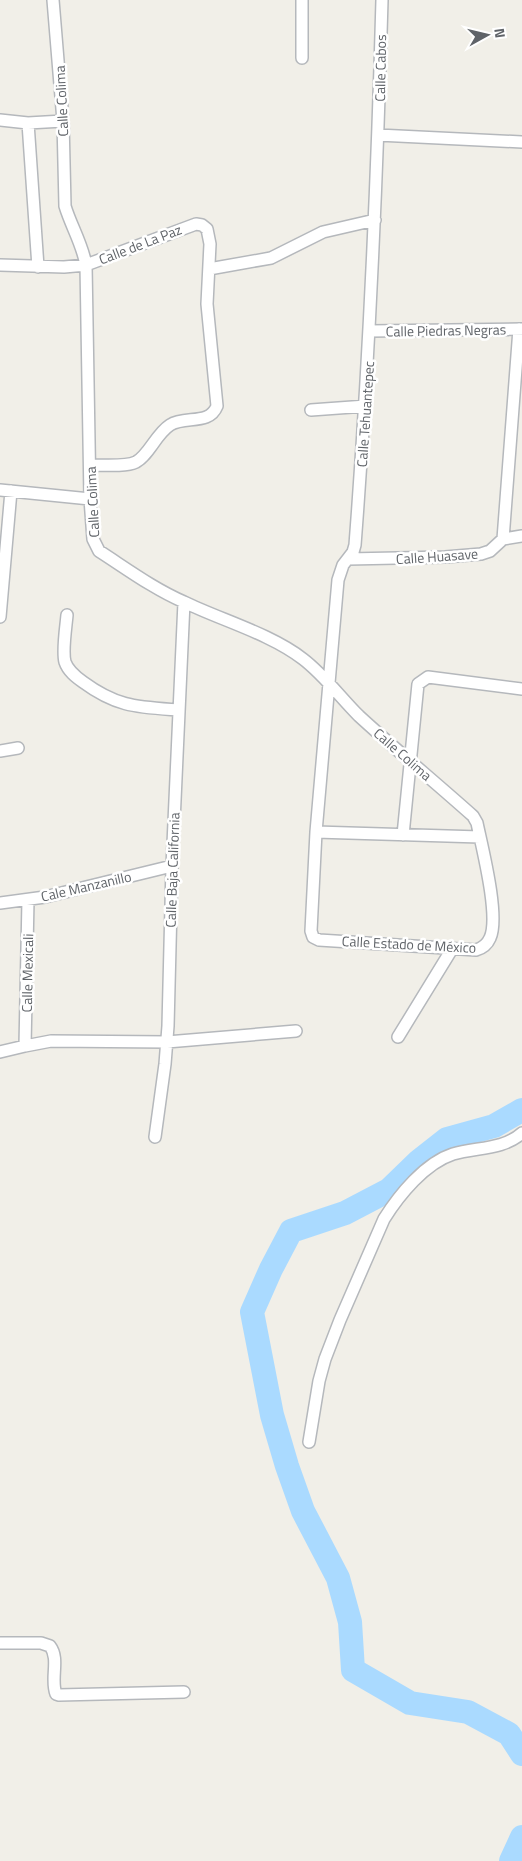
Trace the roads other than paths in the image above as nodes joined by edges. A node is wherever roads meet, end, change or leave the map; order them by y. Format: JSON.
{"nodes":[{"id":1,"x":53,"y":0,"type":"edge"},
{"id":2,"x":302,"y":0,"type":"edge"},
{"id":3,"x":382,"y":0,"type":"edge"},
{"id":4,"x":302,"y":58,"type":"dead end"},
{"id":5,"x":0,"y":120,"type":"edge"},
{"id":6,"x":63,"y":121,"type":"junction"},
{"id":7,"x":28,"y":123,"type":"junction"},
{"id":8,"x":378,"y":135,"type":"junction"},
{"id":9,"x":522,"y":142,"type":"edge"},
{"id":10,"x":375,"y":220,"type":"junction"},
{"id":11,"x":0,"y":264,"type":"edge"},
{"id":12,"x":86,"y":265,"type":"junction"},
{"id":13,"x":38,"y":267,"type":"junction"},
{"id":14,"x":208,"y":269,"type":"junction"},
{"id":15,"x":521,"y":329,"type":"edge"},
{"id":16,"x":370,"y":331,"type":"junction"},
{"id":17,"x":366,"y":406,"type":"junction"},
{"id":18,"x":311,"y":410,"type":"dead end"},
{"id":19,"x":90,"y":465,"type":"junction"},
{"id":20,"x":6,"y":491,"type":"edge"},
{"id":21,"x":90,"y":499,"type":"junction"},
{"id":22,"x":522,"y":536,"type":"edge"},
{"id":23,"x":503,"y":539,"type":"junction"},
{"id":24,"x":348,"y":559,"type":"junction"},
{"id":25,"x":184,"y":602,"type":"junction"},
{"id":26,"x":67,"y":615,"type":"dead end"},
{"id":27,"x":0,"y":617,"type":"edge"},
{"id":28,"x":328,"y":683,"type":"junction"},
{"id":29,"x":522,"y":689,"type":"edge"},
{"id":30,"x":178,"y":710,"type":"junction"},
{"id":31,"x":18,"y":748,"type":"dead end"},
{"id":32,"x":0,"y":751,"type":"edge"},
{"id":33,"x":409,"y":760,"type":"junction"},
{"id":34,"x":316,"y":832,"type":"junction"},
{"id":35,"x":403,"y":835,"type":"junction"},
{"id":36,"x":480,"y":838,"type":"junction"},
{"id":37,"x":172,"y":866,"type":"junction"},
{"id":38,"x":28,"y":900,"type":"junction"},
{"id":39,"x":0,"y":903,"type":"edge"},
{"id":40,"x":452,"y":949,"type":"junction"},
{"id":41,"x":296,"y":1031,"type":"dead end"},
{"id":42,"x":398,"y":1037,"type":"dead end"},
{"id":43,"x":167,"y":1042,"type":"junction"},
{"id":44,"x":25,"y":1046,"type":"junction"},
{"id":45,"x":0,"y":1052,"type":"edge"},
{"id":46,"x":522,"y":1133,"type":"edge"},
{"id":47,"x":155,"y":1137,"type":"dead end"},
{"id":48,"x":309,"y":1442,"type":"dead end"},
{"id":49,"x":0,"y":1643,"type":"edge"},
{"id":50,"x":184,"y":1692,"type":"dead end"}],
"edges":[{"from":1,"to":6,"type":"street","name":"Calle Colima"},
{"from":2,"to":4,"type":"street"},
{"from":3,"to":8,"type":"street","name":"Calle Cabos"},
{"from":5,"to":7,"type":"street"},
{"from":6,"to":7,"type":"street"},
{"from":6,"to":12,"type":"street","name":"Calle Colima"},
{"from":7,"to":13,"type":"street"},
{"from":8,"to":9,"type":"street"},
{"from":8,"to":10,"type":"street","name":"Calle Tehuantepec"},
{"from":10,"to":14,"type":"street"},
{"from":10,"to":16,"type":"street","name":"Calle Tehuantepec"},
{"from":11,"to":13,"type":"street","name":"Calle de La Paz"},
{"from":12,"to":13,"type":"street","name":"Calle de La Paz"},
{"from":12,"to":14,"type":"street","name":"Calle de La Paz"},
{"from":12,"to":19,"type":"street","name":"Calle Colima"},
{"from":14,"to":19,"type":"street","name":"Calle de La Paz"},
{"from":15,"to":16,"type":"street","name":"Calle Piedras Negras"},
{"from":15,"to":23,"type":"street"},
{"from":16,"to":17,"type":"street","name":"Calle Tehuantepec"},
{"from":17,"to":18,"type":"street"},
{"from":17,"to":24,"type":"street","name":"Calle Tehuantepec"},
{"from":19,"to":21,"type":"street","name":"Calle Colima"},
{"from":20,"to":21,"type":"street"},
{"from":20,"to":27,"type":"street"},
{"from":21,"to":25,"type":"street","name":"Calle Colima"},
{"from":22,"to":23,"type":"street","name":"Calle Huasave"},
{"from":23,"to":24,"type":"street","name":"Calle Huasave"},
{"from":24,"to":28,"type":"street","name":"Calle Tehuantepec"},
{"from":25,"to":28,"type":"street","name":"Calle Colima"},
{"from":25,"to":30,"type":"street","name":"Calle Baja California"},
{"from":26,"to":30,"type":"street"},
{"from":28,"to":33,"type":"street","name":"Calle Colima"},
{"from":28,"to":34,"type":"street","name":"Calle Tehuantepec"},
{"from":29,"to":33,"type":"street"},
{"from":30,"to":37,"type":"street","name":"Calle Baja California"},
{"from":31,"to":32,"type":"street"},
{"from":33,"to":35,"type":"street"},
{"from":33,"to":36,"type":"street","name":"Calle Colima"},
{"from":34,"to":35,"type":"street"},
{"from":34,"to":40,"type":"street","name":"Calle Estado de México"},
{"from":35,"to":36,"type":"street"},
{"from":36,"to":40,"type":"street","name":"Calle Estado de México"},
{"from":37,"to":38,"type":"street","name":"Cale Manzanillo"},
{"from":37,"to":43,"type":"street","name":"Calle Baja California"},
{"from":38,"to":39,"type":"street","name":"Cale Manzanillo"},
{"from":38,"to":44,"type":"street","name":"Calle Mexicali"},
{"from":40,"to":42,"type":"street"},
{"from":41,"to":43,"type":"street"},
{"from":43,"to":44,"type":"street"},
{"from":43,"to":47,"type":"street","name":"Calle Baja California"},
{"from":44,"to":45,"type":"street"},
{"from":46,"to":48,"type":"street"},
{"from":49,"to":50,"type":"street"}]}
